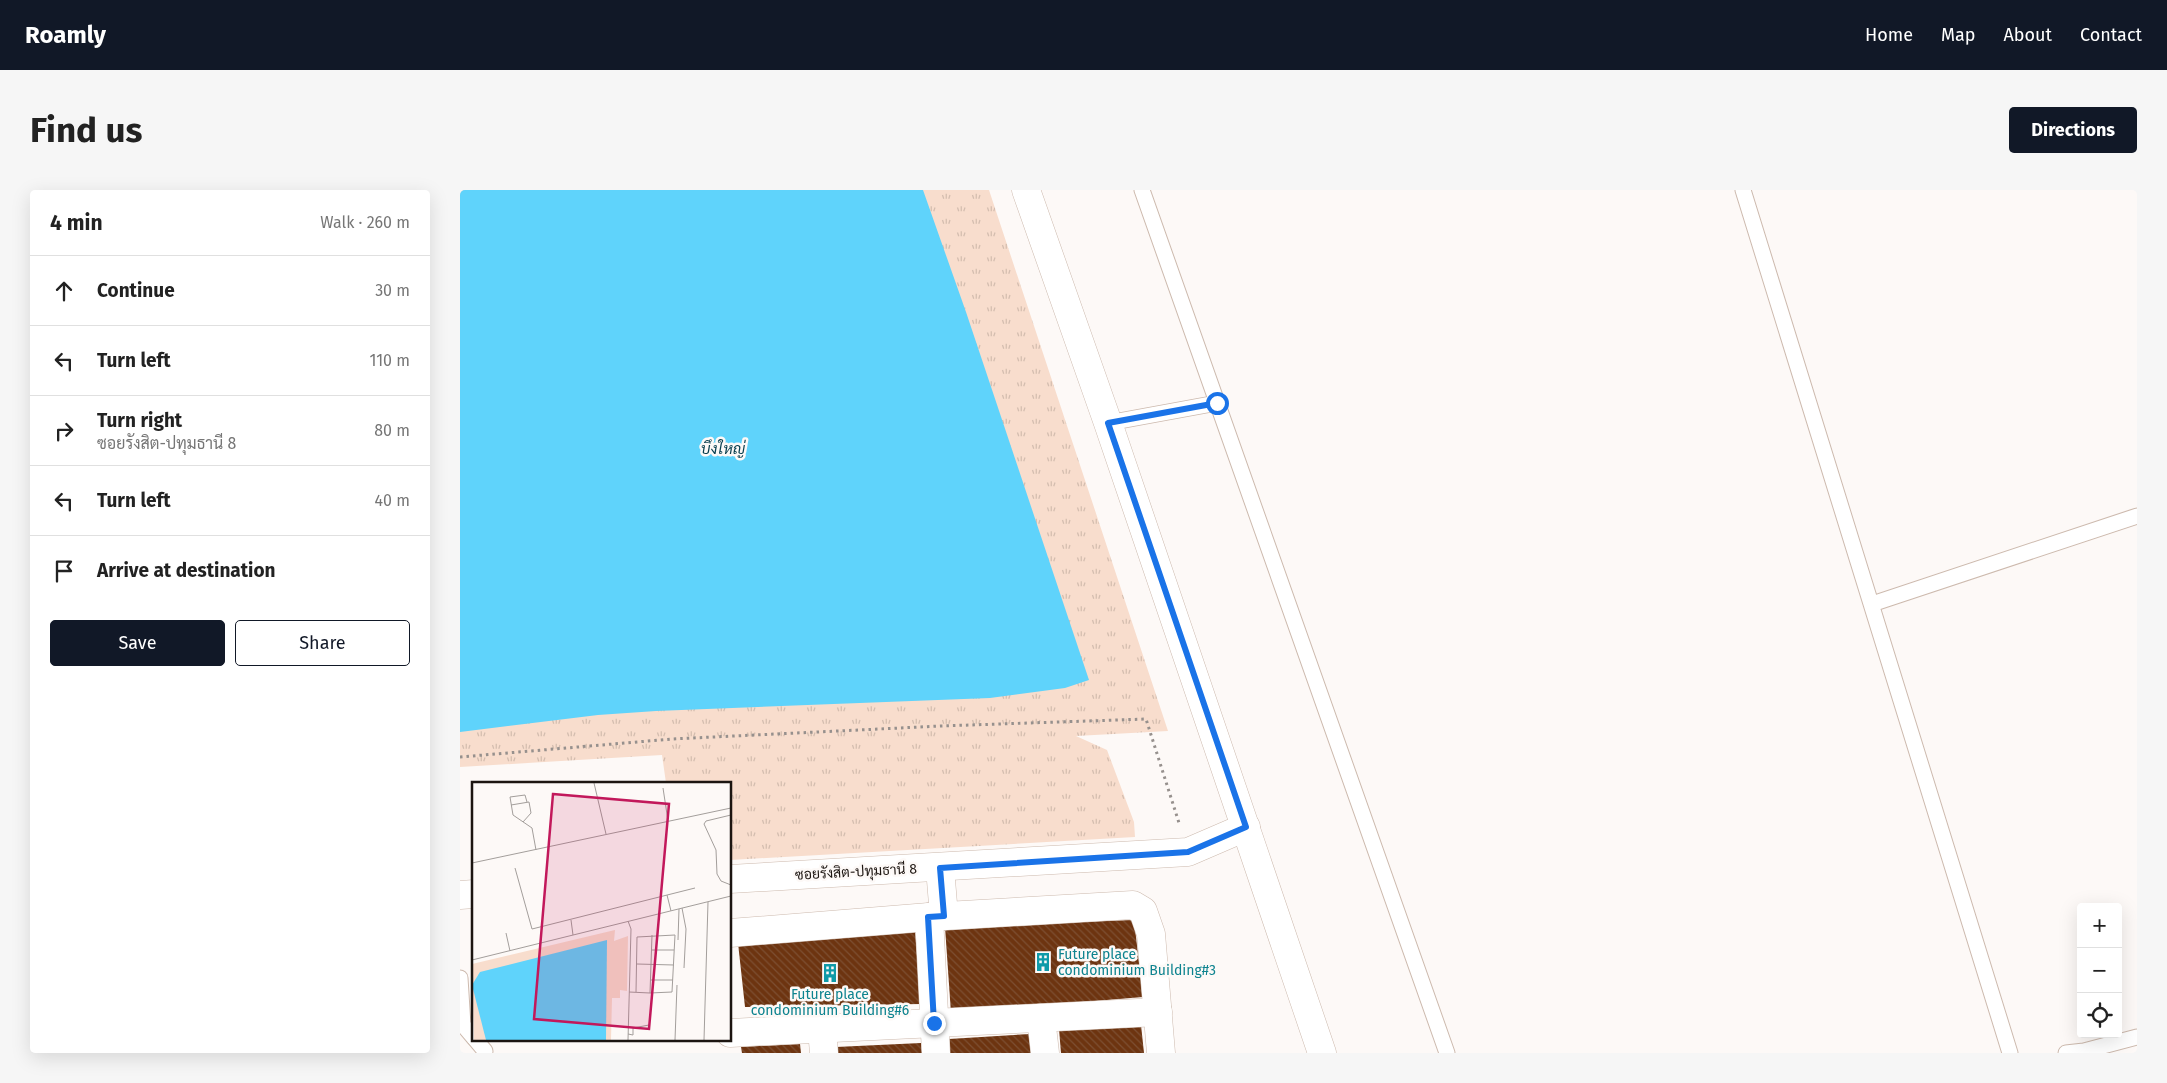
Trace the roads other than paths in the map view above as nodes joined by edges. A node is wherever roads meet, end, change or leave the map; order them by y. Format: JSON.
{"nodes":[{"id":1,"x":1026,"y":190,"type":"edge"},
{"id":2,"x":1142,"y":190,"type":"edge"},
{"id":3,"x":1743,"y":190,"type":"edge"},
{"id":4,"x":1217,"y":403,"type":"junction"},
{"id":5,"x":1108,"y":423,"type":"junction"},
{"id":6,"x":2137,"y":516,"type":"edge"},
{"id":7,"x":1872,"y":604,"type":"junction"},
{"id":8,"x":1246,"y":827,"type":"junction"},
{"id":9,"x":940,"y":868,"type":"junction"},
{"id":10,"x":731,"y":879,"type":"edge"},
{"id":11,"x":936,"y":917,"type":"junction"},
{"id":12,"x":731,"y":933,"type":"edge"},
{"id":13,"x":460,"y":978,"type":"edge"},
{"id":14,"x":1158,"y":1012,"type":"junction"},
{"id":15,"x":1041,"y":1018,"type":"junction"},
{"id":16,"x":934,"y":1023,"type":"junction"},
{"id":17,"x":731,"y":1033,"type":"edge"},
{"id":18,"x":472,"y":1036,"type":"edge"},
{"id":19,"x":2137,"y":1037,"type":"edge"},
{"id":20,"x":475,"y":1040,"type":"edge"},
{"id":21,"x":727,"y":1040,"type":"edge"},
{"id":22,"x":823,"y":1041,"type":"edge"},
{"id":23,"x":485,"y":1052,"type":"dead end"},
{"id":24,"x":728,"y":1053,"type":"edge"},
{"id":25,"x":936,"y":1053,"type":"edge"},
{"id":26,"x":1045,"y":1053,"type":"edge"},
{"id":27,"x":1161,"y":1053,"type":"edge"},
{"id":28,"x":1322,"y":1053,"type":"edge"},
{"id":29,"x":1447,"y":1053,"type":"edge"},
{"id":30,"x":2010,"y":1053,"type":"edge"},
{"id":31,"x":2066,"y":1053,"type":"edge"}],
"edges":[{"from":1,"to":5,"type":"street"},
{"from":2,"to":4,"type":"lane"},
{"from":3,"to":7,"type":"lane"},
{"from":4,"to":5,"type":"lane"},
{"from":4,"to":29,"type":"lane"},
{"from":5,"to":8,"type":"street"},
{"from":6,"to":7,"type":"lane"},
{"from":7,"to":30,"type":"lane"},
{"from":8,"to":9,"type":"street","name":"ซอยรังสิต-ปทุมธานี 8"},
{"from":8,"to":28,"type":"street"},
{"from":9,"to":10,"type":"street","name":"ซอยรังสิต-ปทุมธานี 8"},
{"from":9,"to":11,"type":"street"},
{"from":11,"to":12,"type":"street"},
{"from":11,"to":14,"type":"street"},
{"from":11,"to":16,"type":"street"},
{"from":13,"to":18,"type":"lane"},
{"from":14,"to":15,"type":"street"},
{"from":14,"to":27,"type":"street"},
{"from":15,"to":16,"type":"street"},
{"from":15,"to":26,"type":"street"},
{"from":16,"to":22,"type":"street"},
{"from":16,"to":25,"type":"street"},
{"from":17,"to":22,"type":"street"},
{"from":19,"to":31,"type":"lane"},
{"from":20,"to":23,"type":"lane"},
{"from":21,"to":24,"type":"street"}]}
